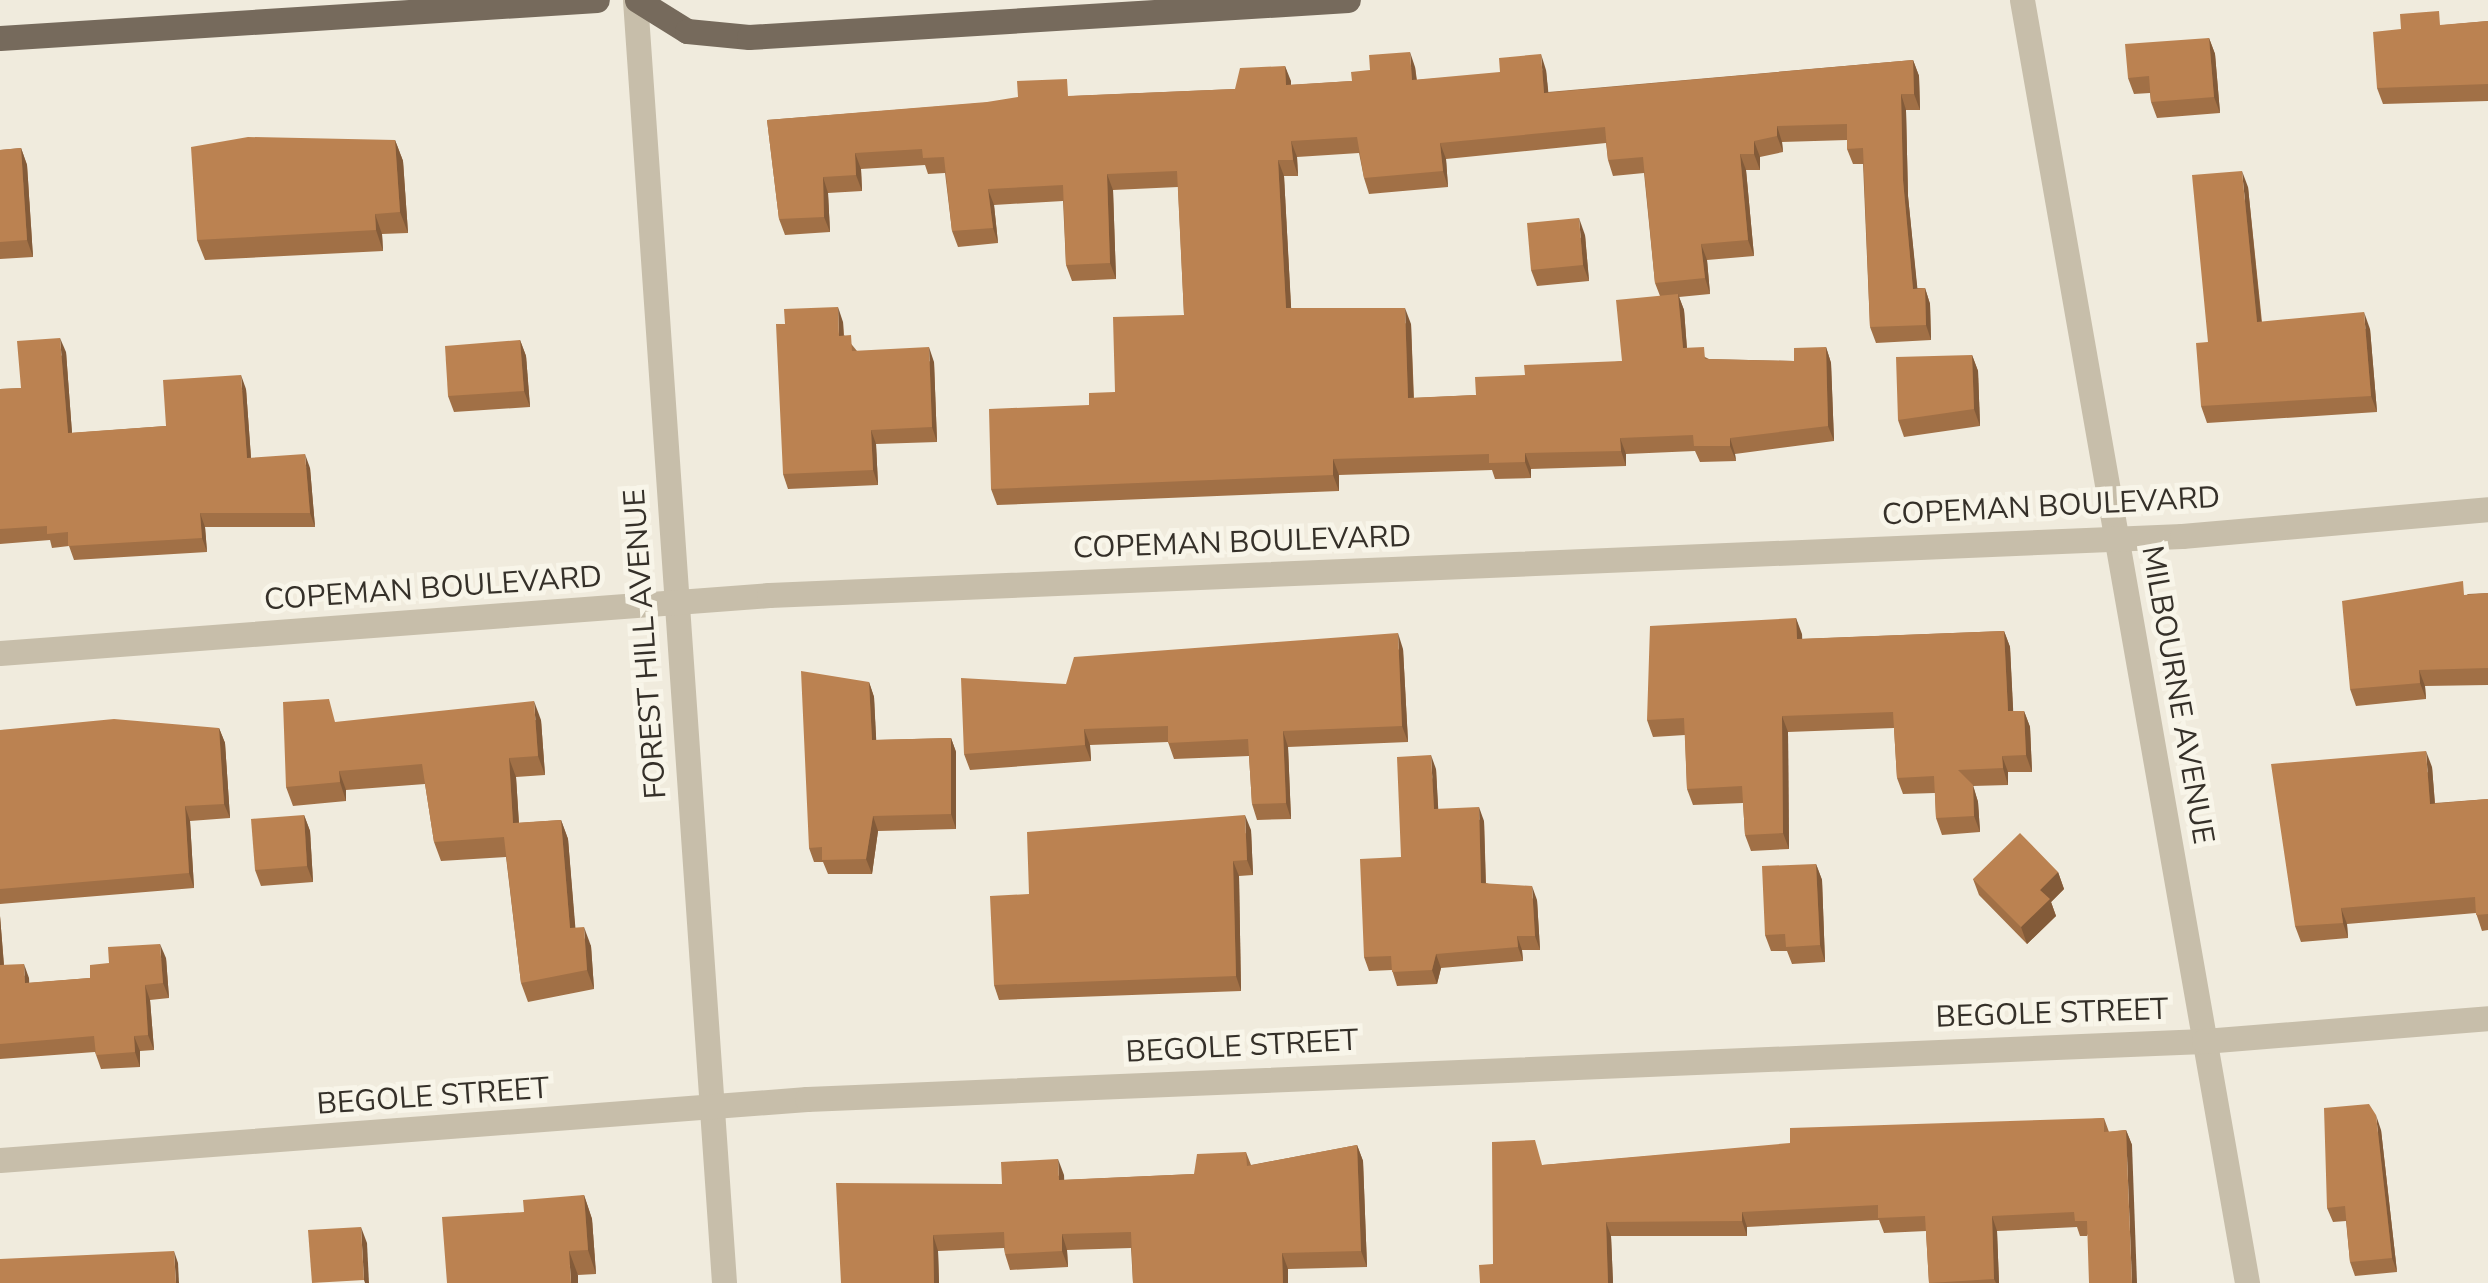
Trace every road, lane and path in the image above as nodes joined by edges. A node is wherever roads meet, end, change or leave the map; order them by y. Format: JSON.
{"nodes":[{"id":1,"x":596,"y":0,"type":"edge"},
{"id":2,"x":636,"y":0,"type":"edge"},
{"id":3,"x":1348,"y":0,"type":"edge"},
{"id":4,"x":2022,"y":0,"type":"edge"},
{"id":5,"x":0,"y":38,"type":"edge"},
{"id":6,"x":2488,"y":509,"type":"edge"},
{"id":7,"x":2117,"y":538,"type":"junction"},
{"id":8,"x":675,"y":602,"type":"junction"},
{"id":9,"x":0,"y":653,"type":"edge"},
{"id":10,"x":2488,"y":1018,"type":"edge"},
{"id":11,"x":2204,"y":1041,"type":"junction"},
{"id":12,"x":712,"y":1106,"type":"junction"},
{"id":13,"x":0,"y":1160,"type":"edge"},
{"id":14,"x":724,"y":1283,"type":"edge"},
{"id":15,"x":2247,"y":1283,"type":"edge"}],
"edges":[{"from":1,"to":5,"type":"main road"},
{"from":2,"to":3,"type":"main road"},
{"from":2,"to":8,"type":"street","name":"FOREST HILL AVENUE"},
{"from":4,"to":7,"type":"street","name":"MILBOURNE AVENUE"},
{"from":6,"to":7,"type":"street","name":"COPEMAN BOULEVARD"},
{"from":7,"to":8,"type":"street","name":"COPEMAN BOULEVARD"},
{"from":7,"to":11,"type":"street","name":"MILBOURNE AVENUE"},
{"from":8,"to":9,"type":"street","name":"COPEMAN BOULEVARD"},
{"from":8,"to":12,"type":"street","name":"FOREST HILL AVENUE"},
{"from":10,"to":11,"type":"street","name":"BEGOLE STREET"},
{"from":11,"to":12,"type":"street","name":"BEGOLE STREET"},
{"from":11,"to":15,"type":"street","name":"MILBOURNE AVENUE"},
{"from":12,"to":13,"type":"street","name":"BEGOLE STREET"},
{"from":12,"to":14,"type":"street","name":"FOREST HILL AVENUE"}]}
